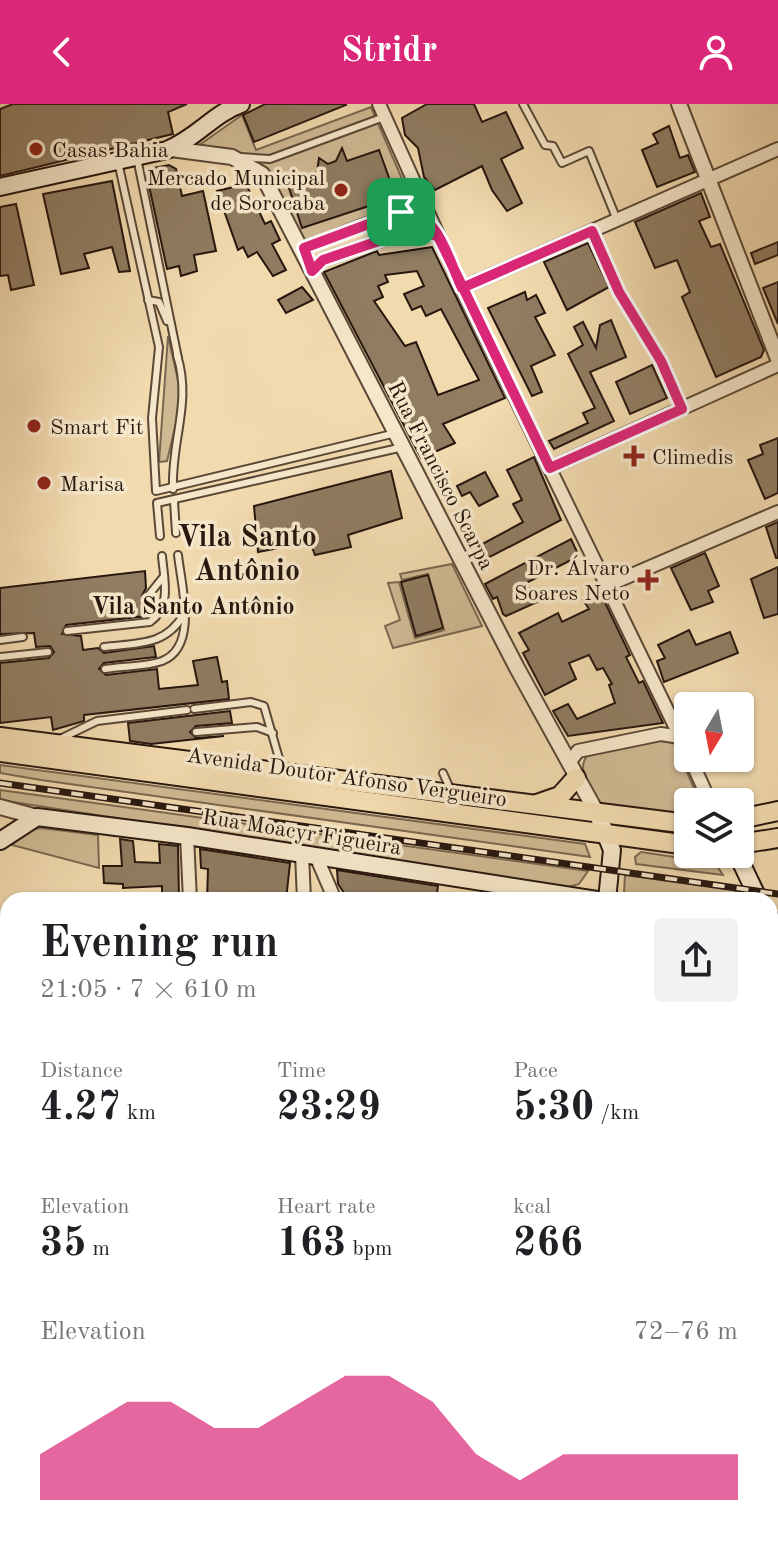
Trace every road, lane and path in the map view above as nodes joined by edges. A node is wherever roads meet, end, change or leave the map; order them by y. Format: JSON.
{"nodes":[{"id":1,"x":241,"y":104,"type":"edge"},
{"id":2,"x":523,"y":104,"type":"edge"},
{"id":3,"x":679,"y":104,"type":"edge"},
{"id":4,"x":381,"y":110,"type":"edge"},
{"id":5,"x":171,"y":149,"type":"junction"},
{"id":6,"x":778,"y":149,"type":"edge"},
{"id":7,"x":229,"y":157,"type":"junction"},
{"id":8,"x":137,"y":158,"type":"junction"},
{"id":9,"x":118,"y":162,"type":"junction"},
{"id":10,"x":707,"y":180,"type":"junction"},
{"id":11,"x":0,"y":187,"type":"edge"},
{"id":12,"x":429,"y":219,"type":"junction"},
{"id":13,"x":617,"y":220,"type":"junction"},
{"id":14,"x":592,"y":231,"type":"junction"},
{"id":15,"x":438,"y":236,"type":"junction"},
{"id":16,"x":304,"y":255,"type":"junction"},
{"id":17,"x":312,"y":271,"type":"junction"},
{"id":18,"x":462,"y":288,"type":"junction"},
{"id":19,"x":148,"y":300,"type":"junction"},
{"id":20,"x":178,"y":358,"type":"junction"},
{"id":21,"x":778,"y":359,"type":"edge"},
{"id":22,"x":778,"y":365,"type":"edge"},
{"id":23,"x":682,"y":409,"type":"junction"},
{"id":24,"x":396,"y":433,"type":"junction"},
{"id":25,"x":403,"y":447,"type":"junction"},
{"id":26,"x":550,"y":468,"type":"junction"},
{"id":27,"x":173,"y":489,"type":"junction"},
{"id":28,"x":174,"y":501,"type":"junction"},
{"id":29,"x":778,"y":512,"type":"edge"},
{"id":30,"x":176,"y":533,"type":"dead end"},
{"id":31,"x":160,"y":536,"type":"dead end"},
{"id":32,"x":178,"y":555,"type":"dead end"},
{"id":33,"x":162,"y":556,"type":"dead end"},
{"id":34,"x":164,"y":576,"type":"junction"},
{"id":35,"x":606,"y":586,"type":"junction"},
{"id":36,"x":148,"y":596,"type":"dead end"},
{"id":37,"x":184,"y":614,"type":"junction"},
{"id":38,"x":67,"y":631,"type":"dead end"},
{"id":39,"x":23,"y":637,"type":"dead end"},
{"id":40,"x":0,"y":640,"type":"edge"},
{"id":41,"x":104,"y":647,"type":"dead end"},
{"id":42,"x":48,"y":652,"type":"dead end"},
{"id":43,"x":0,"y":657,"type":"edge"},
{"id":44,"x":105,"y":669,"type":"dead end"},
{"id":45,"x":89,"y":724,"type":"junction"},
{"id":46,"x":674,"y":725,"type":"edge"},
{"id":47,"x":196,"y":732,"type":"dead end"},
{"id":48,"x":273,"y":733,"type":"junction"},
{"id":49,"x":674,"y":736,"type":"edge"},
{"id":50,"x":0,"y":737,"type":"edge"},
{"id":51,"x":45,"y":745,"type":"junction"},
{"id":52,"x":85,"y":750,"type":"junction"},
{"id":53,"x":0,"y":752,"type":"edge"},
{"id":54,"x":572,"y":770,"type":"junction"},
{"id":55,"x":443,"y":773,"type":"dead end"},
{"id":56,"x":281,"y":782,"type":"junction"},
{"id":57,"x":453,"y":795,"type":"junction"},
{"id":58,"x":526,"y":805,"type":"junction"},
{"id":59,"x":0,"y":807,"type":"edge"},
{"id":60,"x":778,"y":811,"type":"edge"},
{"id":61,"x":598,"y":815,"type":"junction"},
{"id":62,"x":754,"y":816,"type":"edge"},
{"id":63,"x":37,"y":817,"type":"junction"},
{"id":64,"x":674,"y":823,"type":"edge"},
{"id":65,"x":187,"y":836,"type":"junction"},
{"id":66,"x":609,"y":836,"type":"junction"},
{"id":67,"x":778,"y":838,"type":"edge"},
{"id":68,"x":0,"y":841,"type":"edge"},
{"id":69,"x":754,"y":842,"type":"edge"},
{"id":70,"x":674,"y":843,"type":"edge"},
{"id":71,"x":309,"y":855,"type":"junction"},
{"id":72,"x":744,"y":868,"type":"edge"},
{"id":73,"x":190,"y":892,"type":"edge"},
{"id":74,"x":307,"y":892,"type":"edge"},
{"id":75,"x":328,"y":892,"type":"edge"},
{"id":76,"x":546,"y":892,"type":"edge"},
{"id":77,"x":608,"y":892,"type":"edge"},
{"id":78,"x":755,"y":892,"type":"edge"}],
"edges":[{"from":1,"to":5,"type":"main road"},
{"from":2,"to":13,"type":"lane"},
{"from":3,"to":10,"type":"street"},
{"from":4,"to":7,"type":"lane"},
{"from":4,"to":12,"type":"street"},
{"from":5,"to":7,"type":"street"},
{"from":5,"to":8,"type":"main road"},
{"from":6,"to":10,"type":"street"},
{"from":7,"to":16,"type":"street","name":"Rua Francisco Scarpa"},
{"from":8,"to":9,"type":"main road"},
{"from":8,"to":20,"type":"lane"},
{"from":9,"to":11,"type":"main road"},
{"from":9,"to":19,"type":"lane"},
{"from":10,"to":13,"type":"street"},
{"from":10,"to":21,"type":"street"},
{"from":12,"to":15,"type":"street"},
{"from":12,"to":16,"type":"lane"},
{"from":13,"to":14,"type":"street"},
{"from":14,"to":18,"type":"street"},
{"from":14,"to":23,"type":"lane"},
{"from":15,"to":17,"type":"street"},
{"from":15,"to":18,"type":"street"},
{"from":16,"to":17,"type":"street","name":"Rua Francisco Scarpa"},
{"from":17,"to":24,"type":"street","name":"Rua Francisco Scarpa"},
{"from":18,"to":26,"type":"street"},
{"from":19,"to":20,"type":"lane"},
{"from":19,"to":27,"type":"lane"},
{"from":20,"to":27,"type":"lane"},
{"from":22,"to":23,"type":"street"},
{"from":23,"to":26,"type":"street"},
{"from":24,"to":25,"type":"street","name":"Rua Francisco Scarpa"},
{"from":24,"to":27,"type":"lane"},
{"from":25,"to":28,"type":"lane"},
{"from":25,"to":54,"type":"street","name":"Rua Francisco Scarpa"},
{"from":26,"to":35,"type":"street"},
{"from":28,"to":30,"type":"lane"},
{"from":28,"to":31,"type":"lane"},
{"from":29,"to":35,"type":"street"},
{"from":32,"to":37,"type":"lane"},
{"from":33,"to":34,"type":"lane"},
{"from":34,"to":36,"type":"lane"},
{"from":34,"to":38,"type":"lane"},
{"from":35,"to":46,"type":"street"},
{"from":37,"to":41,"type":"lane"},
{"from":37,"to":44,"type":"lane"},
{"from":39,"to":40,"type":"lane"},
{"from":42,"to":43,"type":"lane"},
{"from":45,"to":48,"type":"lane"},
{"from":45,"to":51,"type":"lane"},
{"from":45,"to":52,"type":"lane"},
{"from":47,"to":48,"type":"lane"},
{"from":48,"to":56,"type":"lane"},
{"from":49,"to":54,"type":"street"},
{"from":50,"to":51,"type":"main road","name":"Avenida Doutor Afonso Vergueiro"},
{"from":51,"to":52,"type":"main road","name":"Avenida Doutor Afonso Vergueiro"},
{"from":52,"to":56,"type":"main road","name":"Avenida Doutor Afonso Vergueiro"},
{"from":53,"to":56,"type":"main road","name":"Avenida Doutor Afonso Vergueiro"},
{"from":54,"to":58,"type":"main road"},
{"from":54,"to":61,"type":"street","name":"Rua Francisco Scarpa"},
{"from":55,"to":57,"type":"lane"},
{"from":56,"to":57,"type":"main road","name":"Avenida Doutor Afonso Vergueiro"},
{"from":56,"to":66,"type":"main road","name":"Avenida Doutor Afonso Vergueiro"},
{"from":57,"to":58,"type":"main road","name":"Avenida Doutor Afonso Vergueiro"},
{"from":58,"to":61,"type":"main road","name":"Avenida Doutor Afonso Vergueiro"},
{"from":59,"to":63,"type":"street","name":"Rua Moacyr Figueira"},
{"from":60,"to":62,"type":"main road"},
{"from":61,"to":64,"type":"main road","name":"Avenida Doutor Afonso Vergueiro"},
{"from":61,"to":66,"type":"main road","name":"Rua Francisco Scarpa"},
{"from":63,"to":65,"type":"main road","name":"Rua Moacyr Figueira"},
{"from":63,"to":68,"type":"main road"},
{"from":65,"to":71,"type":"main road","name":"Rua Moacyr Figueira"},
{"from":65,"to":73,"type":"street"},
{"from":66,"to":70,"type":"main road","name":"Avenida Doutor Afonso Vergueiro"},
{"from":66,"to":77,"type":"main road"},
{"from":67,"to":69,"type":"main road"},
{"from":71,"to":74,"type":"street"},
{"from":71,"to":75,"type":"street"},
{"from":71,"to":76,"type":"main road","name":"Rua Moacyr Figueira"},
{"from":72,"to":78,"type":"main road"}]}
